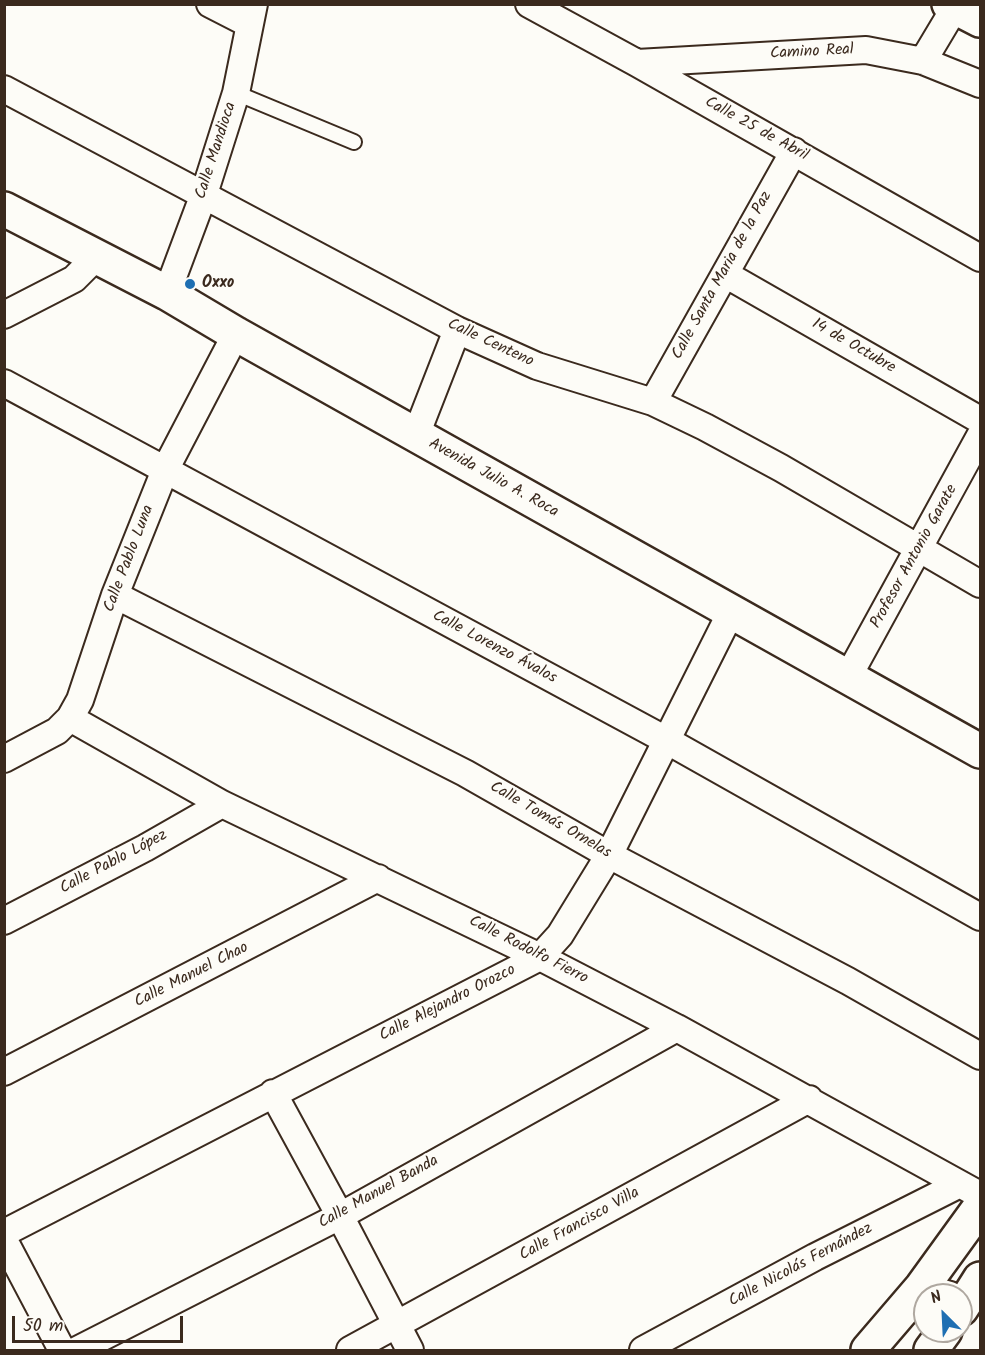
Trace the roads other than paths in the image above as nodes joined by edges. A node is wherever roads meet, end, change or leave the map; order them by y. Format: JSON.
{"nodes":[{"id":1,"x":210,"y":4,"type":"edge"},
{"id":2,"x":529,"y":4,"type":"edge"},
{"id":3,"x":960,"y":9,"type":"edge"},
{"id":4,"x":252,"y":14,"type":"edge"},
{"id":5,"x":923,"y":60,"type":"junction"},
{"id":6,"x":637,"y":63,"type":"junction"},
{"id":7,"x":981,"y":84,"type":"edge"},
{"id":8,"x":4,"y":89,"type":"edge"},
{"id":9,"x":236,"y":93,"type":"junction"},
{"id":10,"x":354,"y":142,"type":"dead end"},
{"id":11,"x":794,"y":151,"type":"junction"},
{"id":12,"x":204,"y":194,"type":"junction"},
{"id":13,"x":4,"y":209,"type":"edge"},
{"id":14,"x":97,"y":256,"type":"junction"},
{"id":15,"x":981,"y":258,"type":"edge"},
{"id":16,"x":725,"y":274,"type":"junction"},
{"id":17,"x":167,"y":293,"type":"junction"},
{"id":18,"x":4,"y":315,"type":"edge"},
{"id":19,"x":457,"y":330,"type":"junction"},
{"id":20,"x":236,"y":334,"type":"junction"},
{"id":21,"x":4,"y":383,"type":"edge"},
{"id":22,"x":653,"y":402,"type":"junction"},
{"id":23,"x":981,"y":420,"type":"edge"},
{"id":24,"x":416,"y":435,"type":"junction"},
{"id":25,"x":981,"y":436,"type":"edge"},
{"id":26,"x":165,"y":470,"type":"junction"},
{"id":27,"x":920,"y":550,"type":"junction"},
{"id":28,"x":981,"y":584,"type":"edge"},
{"id":29,"x":115,"y":595,"type":"junction"},
{"id":30,"x":731,"y":612,"type":"junction"},
{"id":31,"x":848,"y":678,"type":"junction"},
{"id":32,"x":70,"y":718,"type":"junction"},
{"id":33,"x":666,"y":740,"type":"junction"},
{"id":34,"x":981,"y":751,"type":"edge"},
{"id":35,"x":4,"y":759,"type":"edge"},
{"id":36,"x":222,"y":804,"type":"junction"},
{"id":37,"x":609,"y":855,"type":"junction"},
{"id":38,"x":378,"y":878,"type":"junction"},
{"id":39,"x":981,"y":916,"type":"edge"},
{"id":40,"x":4,"y":921,"type":"edge"},
{"id":41,"x":540,"y":957,"type":"junction"},
{"id":42,"x":677,"y":1028,"type":"junction"},
{"id":43,"x":981,"y":1056,"type":"edge"},
{"id":44,"x":4,"y":1072,"type":"edge"},
{"id":45,"x":273,"y":1093,"type":"junction"},
{"id":46,"x":809,"y":1099,"type":"junction"},
{"id":47,"x":974,"y":1196,"type":"edge"},
{"id":48,"x":340,"y":1216,"type":"junction"},
{"id":49,"x":4,"y":1233,"type":"edge"},
{"id":50,"x":4,"y":1240,"type":"edge"},
{"id":51,"x":962,"y":1283,"type":"edge"},
{"id":52,"x":913,"y":1324,"type":"edge"},
{"id":53,"x":396,"y":1326,"type":"junction"},
{"id":54,"x":62,"y":1350,"type":"edge"},
{"id":55,"x":78,"y":1350,"type":"edge"},
{"id":56,"x":350,"y":1350,"type":"edge"},
{"id":57,"x":410,"y":1350,"type":"edge"},
{"id":58,"x":643,"y":1350,"type":"edge"},
{"id":59,"x":868,"y":1350,"type":"edge"}],
"edges":[{"from":1,"to":4,"type":"street"},
{"from":2,"to":6,"type":"street","name":"Calle 25 de Abril"},
{"from":3,"to":5,"type":"street"},
{"from":4,"to":9,"type":"street","name":"Calle Mandioca"},
{"from":5,"to":6,"type":"street","name":"Camino Real"},
{"from":5,"to":7,"type":"street","name":"Camino Real"},
{"from":6,"to":11,"type":"street","name":"Calle 25 de Abril"},
{"from":8,"to":12,"type":"street","name":"Calle Centeno"},
{"from":9,"to":10,"type":"lane"},
{"from":9,"to":12,"type":"street","name":"Calle Mandioca"},
{"from":11,"to":15,"type":"street","name":"Calle 25 de Abril"},
{"from":11,"to":16,"type":"street","name":"Calle Santa Maria de la Paz"},
{"from":12,"to":17,"type":"street","name":"Calle Mandioca"},
{"from":12,"to":19,"type":"street","name":"Calle Centeno"},
{"from":13,"to":14,"type":"street","name":"Avenida Julio A. Roca"},
{"from":14,"to":17,"type":"street","name":"Avenida Julio A. Roca"},
{"from":14,"to":18,"type":"street"},
{"from":16,"to":22,"type":"street","name":"Calle Santa Maria de la Paz"},
{"from":16,"to":23,"type":"street","name":"14 de Octubre"},
{"from":17,"to":20,"type":"street","name":"Avenida Julio A. Roca"},
{"from":19,"to":22,"type":"street","name":"Calle Centeno"},
{"from":19,"to":24,"type":"street"},
{"from":20,"to":24,"type":"street","name":"Avenida Julio A. Roca"},
{"from":20,"to":26,"type":"street","name":"Calle Pablo Luna"},
{"from":21,"to":26,"type":"street","name":"Calle Lorenzo Ávalos"},
{"from":22,"to":27,"type":"street","name":"Calle Centeno"},
{"from":24,"to":30,"type":"street","name":"Avenida Julio A. Roca"},
{"from":25,"to":27,"type":"street","name":"Profesor Antonio Garate"},
{"from":26,"to":29,"type":"street","name":"Calle Pablo Luna"},
{"from":26,"to":33,"type":"street","name":"Calle Lorenzo Ávalos"},
{"from":27,"to":28,"type":"street","name":"Calle Centeno"},
{"from":27,"to":31,"type":"street","name":"Profesor Antonio Garate"},
{"from":29,"to":32,"type":"street","name":"Calle Pablo Luna"},
{"from":29,"to":37,"type":"street","name":"Calle Tomás Ornelas"},
{"from":30,"to":31,"type":"street","name":"Avenida Julio A. Roca"},
{"from":30,"to":33,"type":"street","name":"Calle Alejandro Orozco"},
{"from":31,"to":34,"type":"street","name":"Avenida Julio A. Roca"},
{"from":32,"to":35,"type":"street","name":"Calle Pablo Luna"},
{"from":32,"to":36,"type":"street","name":"Calle Rodolfo Fierro"},
{"from":33,"to":37,"type":"street","name":"Calle Alejandro Orozco"},
{"from":33,"to":39,"type":"street","name":"Calle Lorenzo Ávalos"},
{"from":36,"to":38,"type":"street","name":"Calle Rodolfo Fierro"},
{"from":36,"to":40,"type":"street","name":"Calle Pablo López"},
{"from":37,"to":41,"type":"street","name":"Calle Alejandro Orozco"},
{"from":37,"to":43,"type":"street","name":"Calle Tomás Ornelas"},
{"from":38,"to":41,"type":"street","name":"Calle Rodolfo Fierro"},
{"from":38,"to":44,"type":"street","name":"Calle Manuel Chao"},
{"from":41,"to":42,"type":"street","name":"Calle Rodolfo Fierro"},
{"from":41,"to":45,"type":"street","name":"Calle Alejandro Orozco"},
{"from":42,"to":46,"type":"street","name":"Calle Rodolfo Fierro"},
{"from":42,"to":48,"type":"street","name":"Calle Manuel Banda"},
{"from":45,"to":48,"type":"street"},
{"from":45,"to":49,"type":"street","name":"Calle Alejandro Orozco"},
{"from":46,"to":47,"type":"street","name":"Calle Rodolfo Fierro"},
{"from":46,"to":53,"type":"street","name":"Calle Francisco Villa"},
{"from":47,"to":51,"type":"street"},
{"from":47,"to":58,"type":"street","name":"Calle Nicolás Fernández"},
{"from":48,"to":53,"type":"street"},
{"from":48,"to":55,"type":"street","name":"Calle Manuel Banda"},
{"from":50,"to":54,"type":"street"},
{"from":52,"to":59,"type":"street"},
{"from":53,"to":56,"type":"street","name":"Calle Francisco Villa"},
{"from":53,"to":57,"type":"street"}]}
